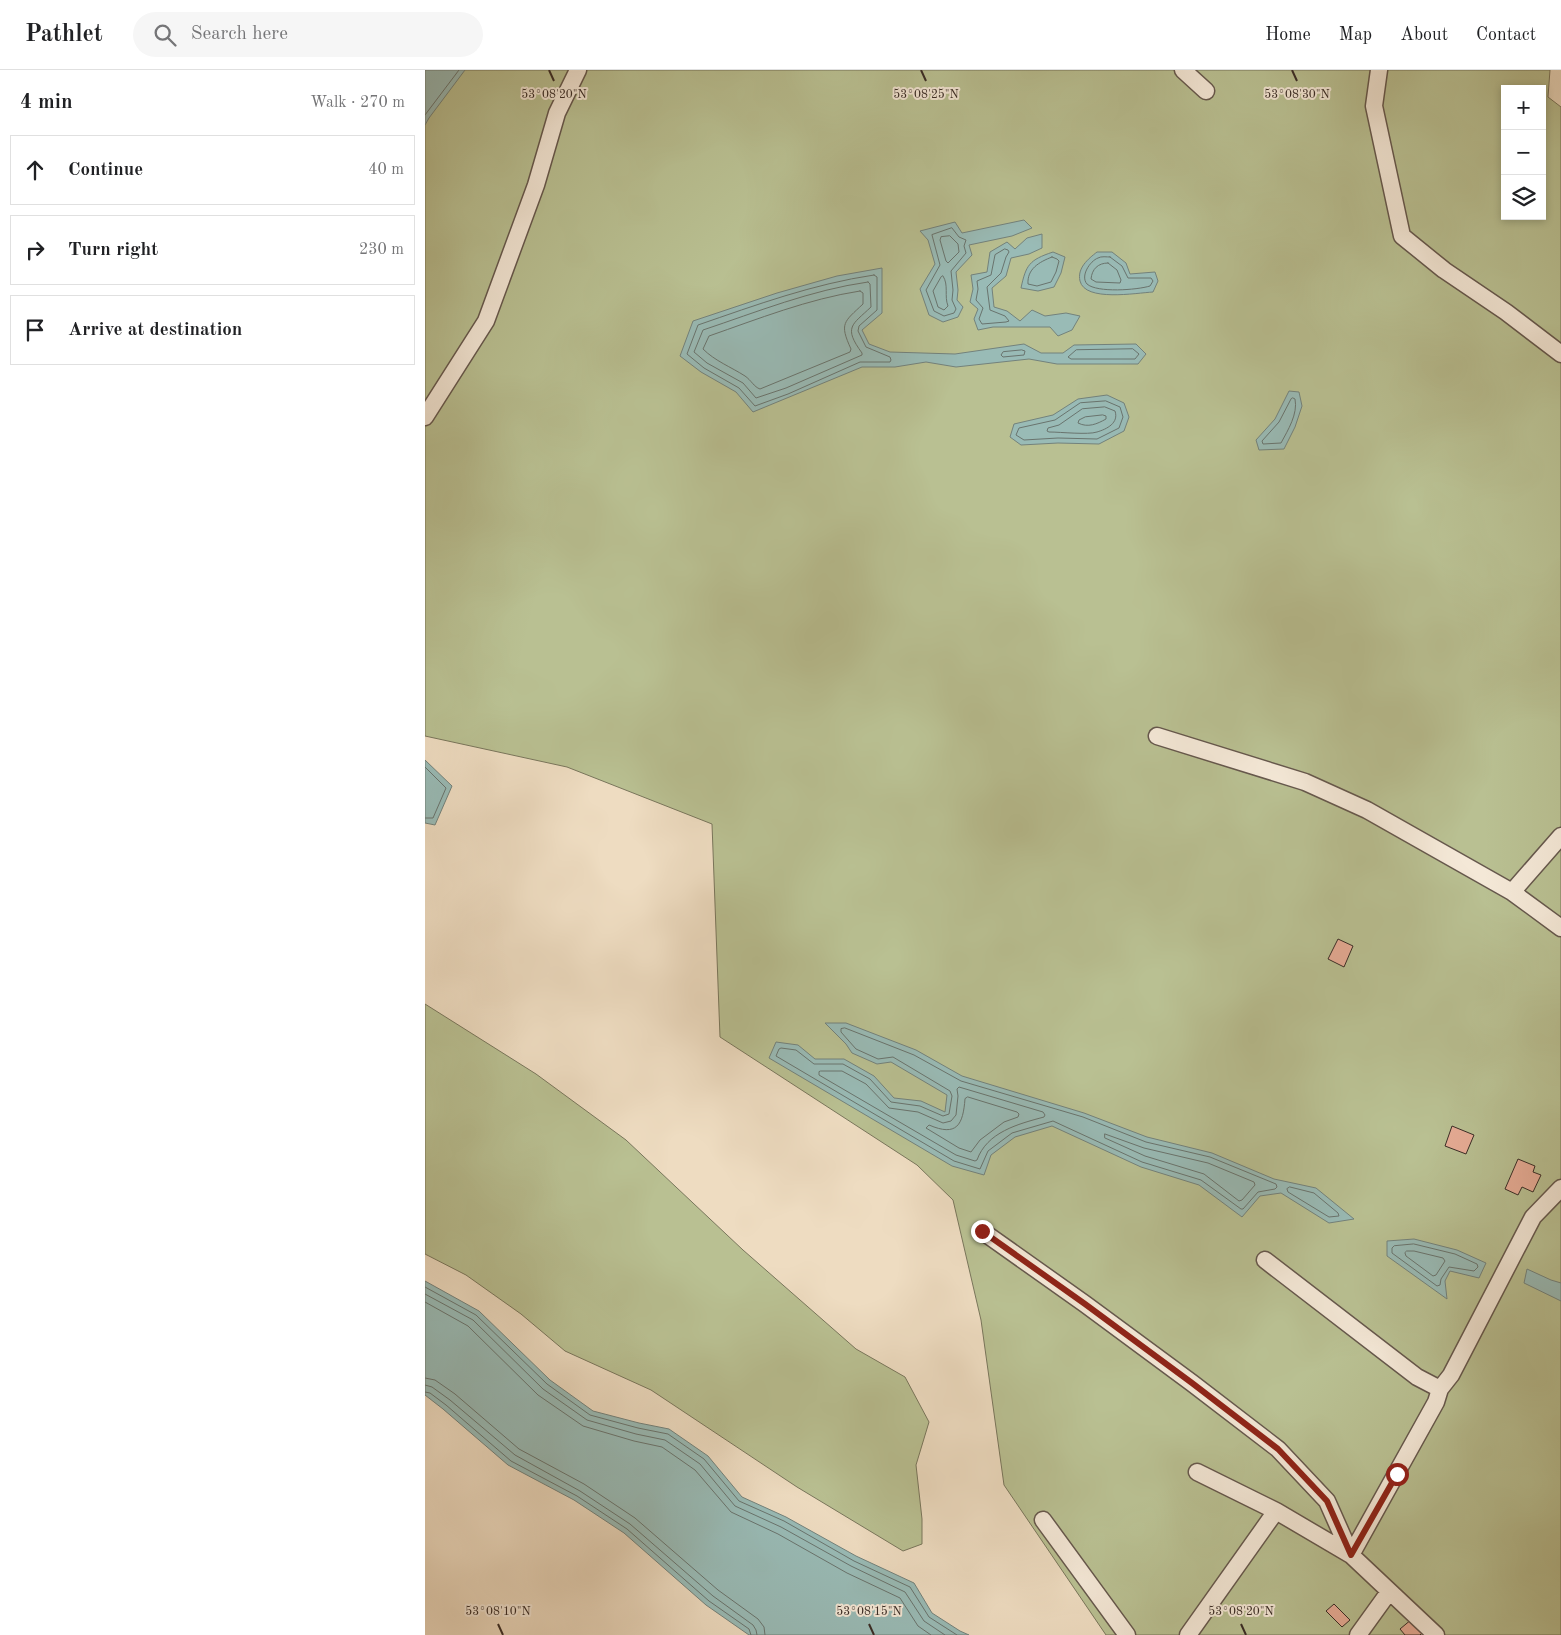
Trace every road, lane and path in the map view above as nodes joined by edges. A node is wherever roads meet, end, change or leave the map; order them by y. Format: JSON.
{"nodes":[{"id":1,"x":578,"y":70,"type":"edge"},
{"id":2,"x":1183,"y":70,"type":"edge"},
{"id":3,"x":1379,"y":70,"type":"edge"},
{"id":4,"x":1206,"y":91,"type":"dead end"},
{"id":5,"x":1561,"y":354,"type":"edge"},
{"id":6,"x":425,"y":417,"type":"edge"},
{"id":7,"x":1157,"y":736,"type":"dead end"},
{"id":8,"x":1561,"y":836,"type":"edge"},
{"id":9,"x":1512,"y":892,"type":"junction"},
{"id":10,"x":1561,"y":928,"type":"edge"},
{"id":11,"x":1561,"y":1188,"type":"edge"},
{"id":12,"x":982,"y":1231,"type":"dead end"},
{"id":13,"x":1265,"y":1260,"type":"dead end"},
{"id":14,"x":1440,"y":1389,"type":"junction"},
{"id":15,"x":1197,"y":1472,"type":"dead end"},
{"id":16,"x":1276,"y":1511,"type":"junction"},
{"id":17,"x":1043,"y":1520,"type":"dead end"},
{"id":18,"x":1351,"y":1555,"type":"junction"},
{"id":19,"x":1389,"y":1592,"type":"junction"},
{"id":20,"x":1127,"y":1635,"type":"edge"},
{"id":21,"x":1188,"y":1635,"type":"edge"},
{"id":22,"x":1358,"y":1635,"type":"edge"},
{"id":23,"x":1436,"y":1635,"type":"edge"}],
"edges":[{"from":1,"to":6,"type":"street"},
{"from":2,"to":4,"type":"street"},
{"from":3,"to":5,"type":"street"},
{"from":7,"to":9,"type":"street"},
{"from":8,"to":9,"type":"street"},
{"from":9,"to":10,"type":"street"},
{"from":11,"to":14,"type":"street"},
{"from":12,"to":18,"type":"street"},
{"from":13,"to":14,"type":"street"},
{"from":14,"to":18,"type":"street"},
{"from":15,"to":16,"type":"street"},
{"from":16,"to":18,"type":"street"},
{"from":16,"to":21,"type":"street"},
{"from":17,"to":20,"type":"street"},
{"from":18,"to":19,"type":"street"},
{"from":19,"to":22,"type":"street"},
{"from":19,"to":23,"type":"street"}]}
